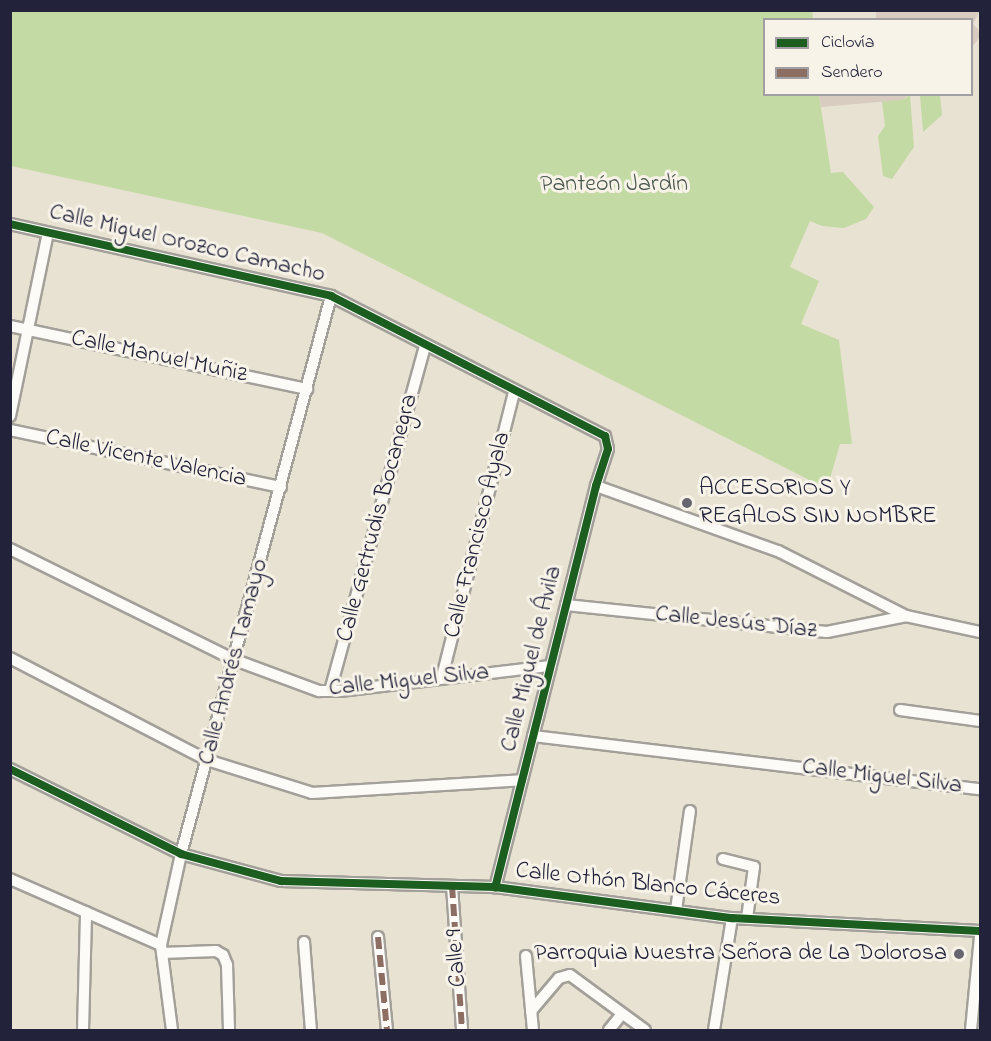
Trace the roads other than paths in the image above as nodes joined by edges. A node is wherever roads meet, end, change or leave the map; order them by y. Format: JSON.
{"nodes":[{"id":1,"x":10,"y":224,"type":"edge"},
{"id":2,"x":48,"y":233,"type":"junction"},
{"id":3,"x":331,"y":296,"type":"junction"},
{"id":4,"x":10,"y":326,"type":"edge"},
{"id":5,"x":28,"y":329,"type":"junction"},
{"id":6,"x":425,"y":345,"type":"junction"},
{"id":7,"x":307,"y":389,"type":"junction"},
{"id":8,"x":514,"y":392,"type":"junction"},
{"id":9,"x":10,"y":417,"type":"edge"},
{"id":10,"x":10,"y":430,"type":"edge"},
{"id":11,"x":607,"y":440,"type":"joint"},
{"id":12,"x":596,"y":486,"type":"junction"},
{"id":13,"x":281,"y":487,"type":"junction"},
{"id":14,"x":10,"y":549,"type":"edge"},
{"id":15,"x":566,"y":605,"type":"junction"},
{"id":16,"x":906,"y":616,"type":"junction"},
{"id":17,"x":981,"y":632,"type":"edge"},
{"id":18,"x":10,"y":658,"type":"edge"},
{"id":19,"x":235,"y":660,"type":"junction"},
{"id":20,"x":551,"y":666,"type":"junction"},
{"id":21,"x":442,"y":677,"type":"junction"},
{"id":22,"x":330,"y":691,"type":"junction"},
{"id":23,"x":900,"y":710,"type":"dead end"},
{"id":24,"x":981,"y":721,"type":"edge"},
{"id":25,"x":533,"y":736,"type":"junction"},
{"id":26,"x":207,"y":760,"type":"junction"},
{"id":27,"x":10,"y":769,"type":"edge"},
{"id":28,"x":522,"y":780,"type":"junction"},
{"id":29,"x":981,"y":789,"type":"edge"},
{"id":30,"x":690,"y":811,"type":"dead end"},
{"id":31,"x":182,"y":854,"type":"junction"},
{"id":32,"x":723,"y":859,"type":"dead end"},
{"id":33,"x":10,"y":879,"type":"edge"},
{"id":34,"x":452,"y":886,"type":"junction"},
{"id":35,"x":495,"y":887,"type":"junction"},
{"id":36,"x":676,"y":910,"type":"junction"},
{"id":37,"x":86,"y":912,"type":"junction"},
{"id":38,"x":732,"y":918,"type":"junction"},
{"id":39,"x":747,"y":918,"type":"junction"},
{"id":40,"x":981,"y":932,"type":"edge"},
{"id":41,"x":378,"y":937,"type":"dead end"},
{"id":42,"x":981,"y":937,"type":"edge"},
{"id":43,"x":304,"y":942,"type":"dead end"},
{"id":44,"x":161,"y":949,"type":"junction"},
{"id":45,"x":526,"y":956,"type":"dead end"},
{"id":46,"x":531,"y":1011,"type":"junction"},
{"id":47,"x":622,"y":1014,"type":"junction"},
{"id":48,"x":83,"y":1030,"type":"edge"},
{"id":49,"x":172,"y":1030,"type":"edge"},
{"id":50,"x":229,"y":1030,"type":"edge"},
{"id":51,"x":311,"y":1030,"type":"edge"},
{"id":52,"x":387,"y":1030,"type":"edge"},
{"id":53,"x":462,"y":1030,"type":"edge"},
{"id":54,"x":532,"y":1030,"type":"edge"},
{"id":55,"x":609,"y":1030,"type":"edge"},
{"id":56,"x":645,"y":1030,"type":"edge"},
{"id":57,"x":714,"y":1030,"type":"edge"},
{"id":58,"x":971,"y":1030,"type":"edge"}],
"edges":[{"from":1,"to":2,"type":"street","name":"Calle Miguel Orozco Camacho"},
{"from":2,"to":3,"type":"street","name":"Calle Miguel Orozco Camacho"},
{"from":2,"to":5,"type":"street"},
{"from":3,"to":6,"type":"street","name":"Calle Miguel Orozco Camacho"},
{"from":3,"to":7,"type":"street","name":"Calle Andrés Tamayo"},
{"from":4,"to":5,"type":"street","name":"Calle Manuel Muñiz"},
{"from":5,"to":7,"type":"street","name":"Calle Manuel Muñiz"},
{"from":5,"to":9,"type":"street"},
{"from":6,"to":8,"type":"street","name":"Calle Miguel Orozco Camacho"},
{"from":6,"to":22,"type":"street","name":"Calle Gertrudis Bocanegra"},
{"from":7,"to":13,"type":"street","name":"Calle Andrés Tamayo"},
{"from":8,"to":11,"type":"street","name":"Calle Miguel Orozco Camacho"},
{"from":8,"to":21,"type":"street","name":"Calle Francisco Ayala"},
{"from":10,"to":13,"type":"street","name":"Calle Vicente Valencia"},
{"from":11,"to":12,"type":"street","name":"Calle Miguel de Ávila"},
{"from":12,"to":15,"type":"street","name":"Calle Miguel de Ávila"},
{"from":12,"to":16,"type":"street"},
{"from":13,"to":19,"type":"street","name":"Calle Andrés Tamayo"},
{"from":14,"to":19,"type":"street","name":"Calle Miguel Silva"},
{"from":15,"to":16,"type":"street","name":"Calle Jesús Díaz"},
{"from":15,"to":20,"type":"street","name":"Calle Miguel de Ávila"},
{"from":16,"to":17,"type":"street"},
{"from":18,"to":26,"type":"street"},
{"from":19,"to":22,"type":"street","name":"Calle Miguel Silva"},
{"from":19,"to":26,"type":"street","name":"Calle Andrés Tamayo"},
{"from":20,"to":21,"type":"street","name":"Calle Miguel Silva"},
{"from":20,"to":25,"type":"street","name":"Calle Miguel de Ávila"},
{"from":21,"to":22,"type":"street","name":"Calle Miguel Silva"},
{"from":23,"to":24,"type":"street"},
{"from":25,"to":28,"type":"street","name":"Calle Miguel de Ávila"},
{"from":25,"to":29,"type":"street","name":"Calle Miguel Silva"},
{"from":26,"to":28,"type":"street"},
{"from":26,"to":31,"type":"street","name":"Calle Andrés Tamayo"},
{"from":27,"to":31,"type":"street","name":"Calle Othón Blanco Cáceres"},
{"from":28,"to":35,"type":"street","name":"Calle Miguel de Ávila"},
{"from":30,"to":36,"type":"street"},
{"from":31,"to":34,"type":"street","name":"Calle Othón Blanco Cáceres"},
{"from":31,"to":44,"type":"street","name":"Calle Andrés Tamayo"},
{"from":32,"to":39,"type":"street"},
{"from":33,"to":37,"type":"street"},
{"from":34,"to":35,"type":"street","name":"Calle Othón Blanco Cáceres"},
{"from":34,"to":53,"type":"street","name":"Calle 9"},
{"from":35,"to":36,"type":"street","name":"Calle Othón Blanco Cáceres"},
{"from":36,"to":38,"type":"street","name":"Calle Othón Blanco Cáceres"},
{"from":37,"to":44,"type":"street"},
{"from":37,"to":48,"type":"street"},
{"from":38,"to":39,"type":"street","name":"Calle Othón Blanco Cáceres"},
{"from":38,"to":57,"type":"street"},
{"from":39,"to":40,"type":"street","name":"Calle Othón Blanco Cáceres"},
{"from":41,"to":52,"type":"street"},
{"from":42,"to":58,"type":"street"},
{"from":43,"to":51,"type":"street"},
{"from":44,"to":49,"type":"street","name":"Calle Andrés Tamayo"},
{"from":44,"to":50,"type":"street"},
{"from":45,"to":46,"type":"street"},
{"from":46,"to":47,"type":"street"},
{"from":46,"to":54,"type":"street"},
{"from":47,"to":55,"type":"street"},
{"from":47,"to":56,"type":"street"}]}
